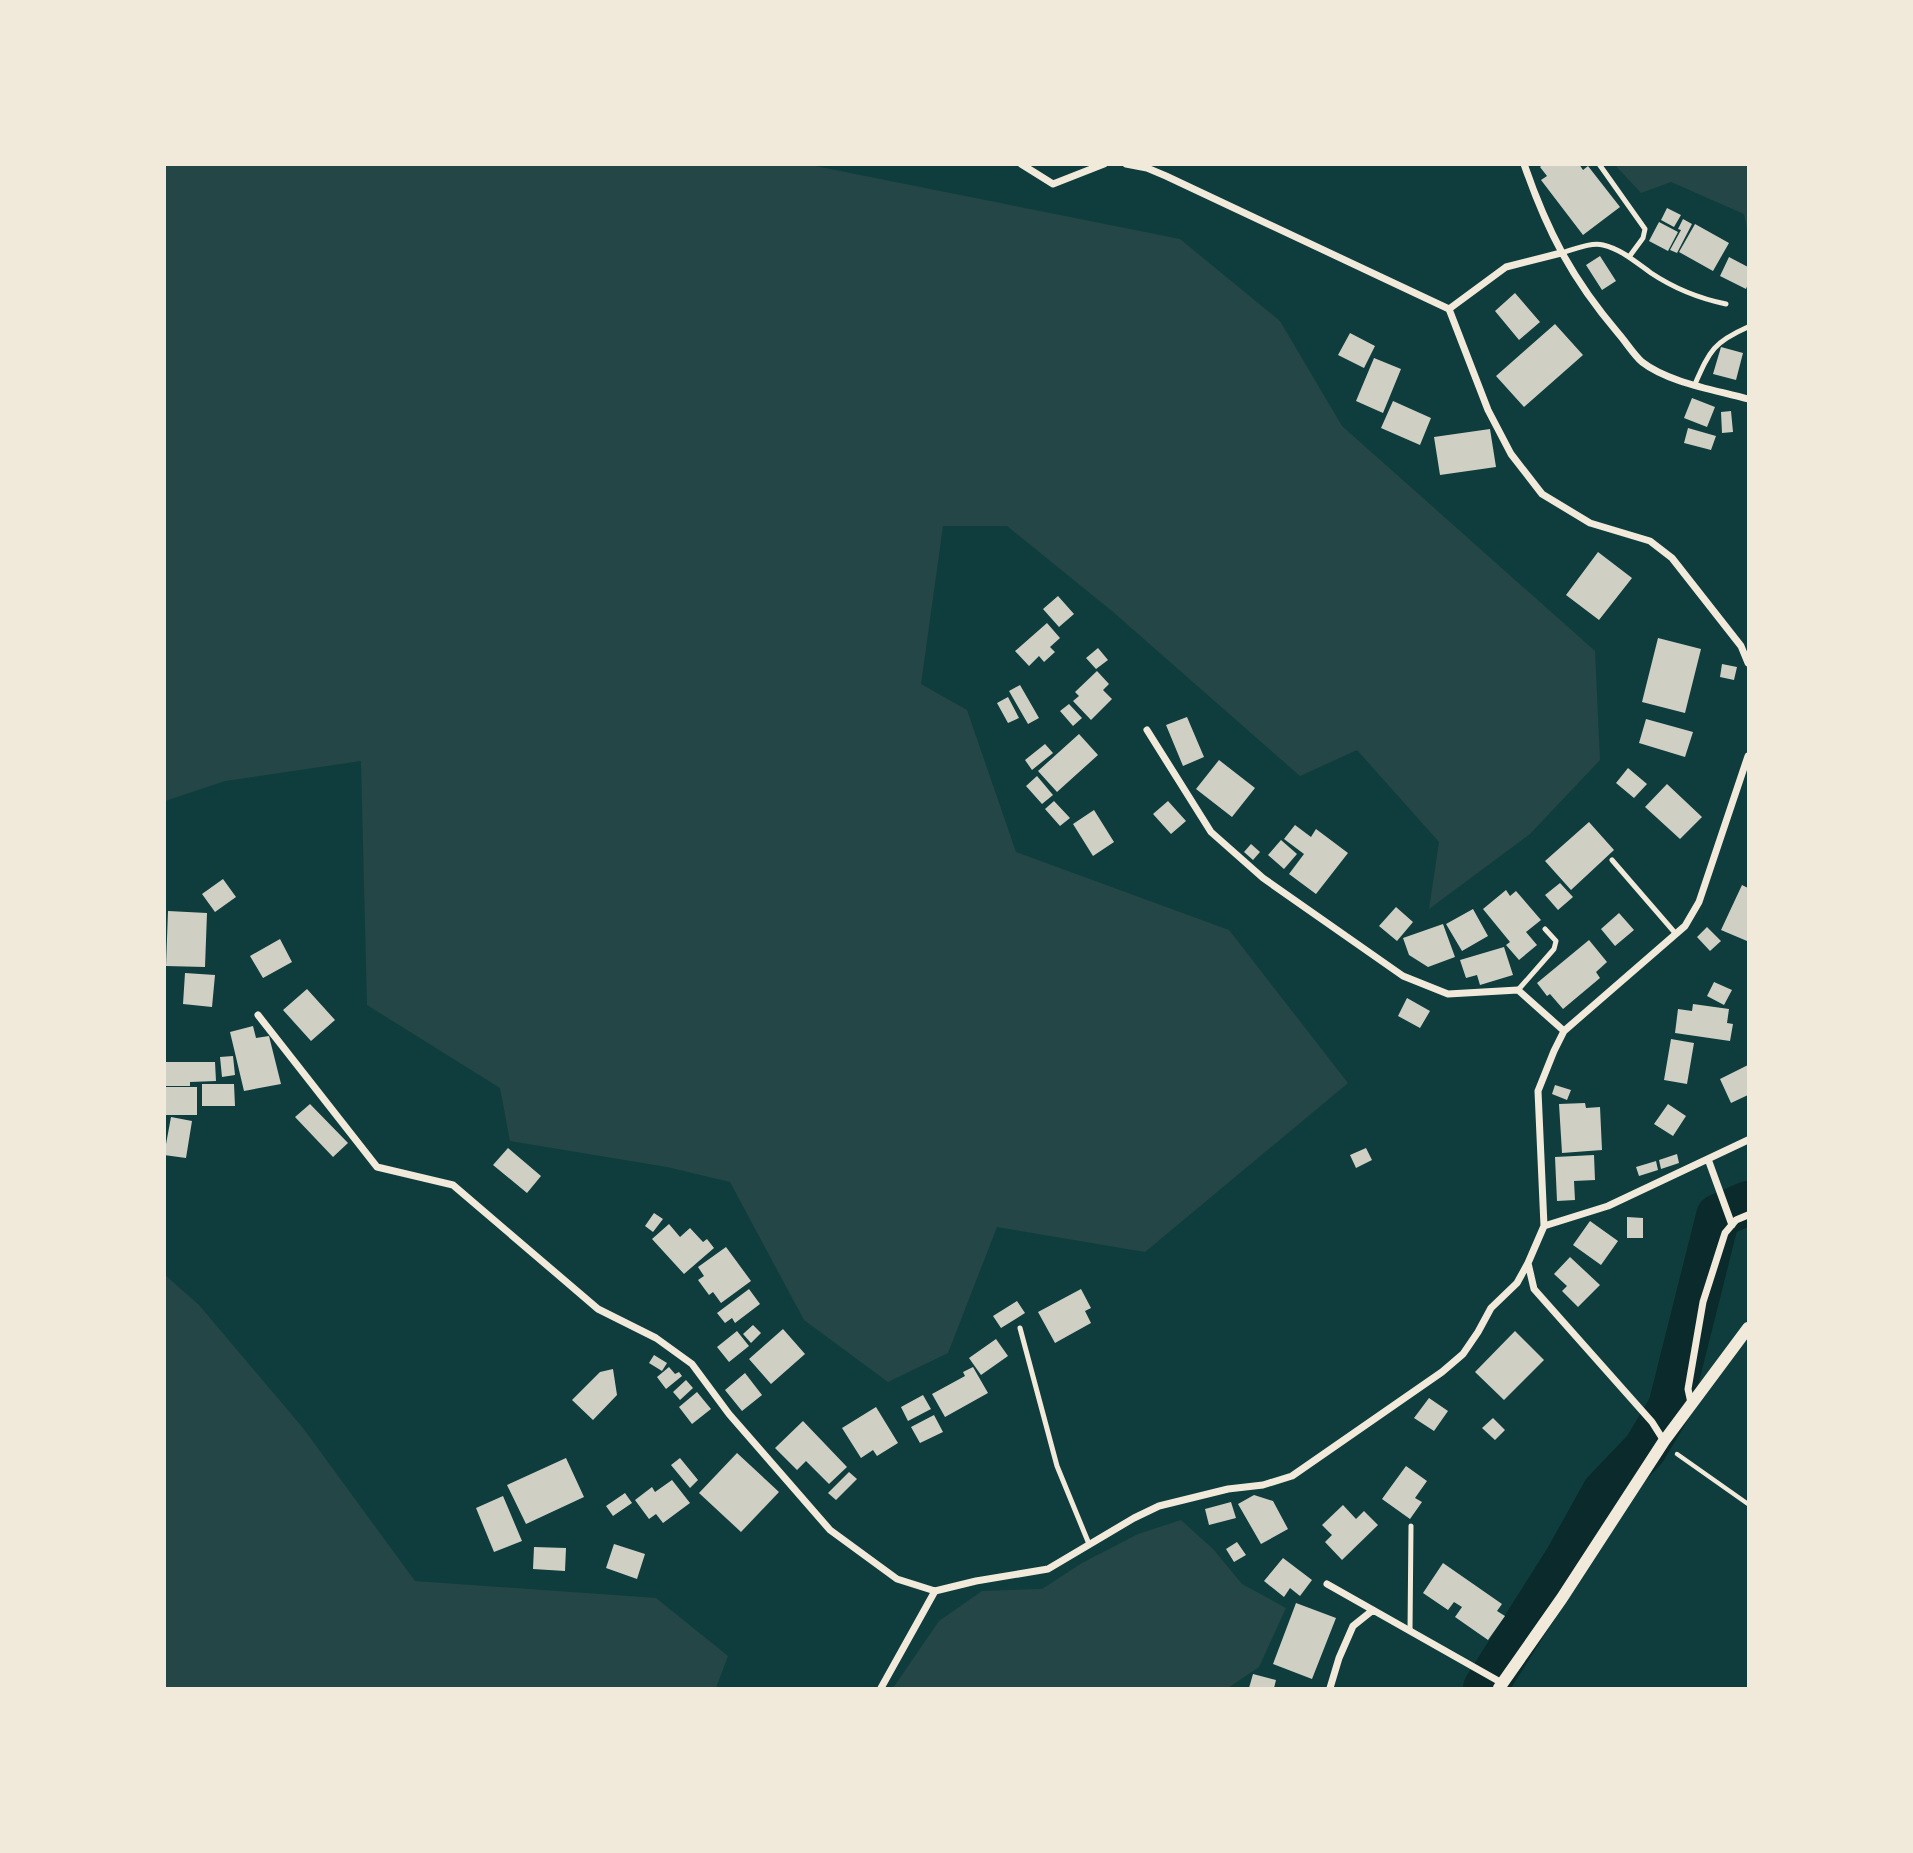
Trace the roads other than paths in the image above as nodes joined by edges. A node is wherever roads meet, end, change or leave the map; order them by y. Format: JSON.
{"nodes":[{"id":1,"x":1021,"y":164,"type":"edge"},
{"id":2,"x":1104,"y":164,"type":"edge"},
{"id":3,"x":1126,"y":164,"type":"edge"},
{"id":4,"x":1524,"y":164,"type":"edge"},
{"id":5,"x":1599,"y":164,"type":"edge"},
{"id":6,"x":1561,"y":253,"type":"junction"},
{"id":7,"x":1629,"y":257,"type":"junction"},
{"id":8,"x":1726,"y":304,"type":"dead end"},
{"id":9,"x":1449,"y":309,"type":"junction"},
{"id":10,"x":1748,"y":327,"type":"edge"},
{"id":11,"x":1695,"y":384,"type":"junction"},
{"id":12,"x":1748,"y":399,"type":"edge"},
{"id":13,"x":1748,"y":663,"type":"edge"},
{"id":14,"x":1147,"y":730,"type":"dead end"},
{"id":15,"x":1748,"y":756,"type":"edge"},
{"id":16,"x":1612,"y":860,"type":"dead end"},
{"id":17,"x":1545,"y":929,"type":"dead end"},
{"id":18,"x":1676,"y":934,"type":"junction"},
{"id":19,"x":1518,"y":990,"type":"junction"},
{"id":20,"x":258,"y":1015,"type":"dead end"},
{"id":21,"x":1563,"y":1031,"type":"junction"},
{"id":22,"x":1748,"y":1140,"type":"edge"},
{"id":23,"x":1708,"y":1159,"type":"junction"},
{"id":24,"x":1748,"y":1215,"type":"edge"},
{"id":25,"x":1732,"y":1225,"type":"junction"},
{"id":26,"x":1544,"y":1226,"type":"junction"},
{"id":27,"x":1528,"y":1264,"type":"junction"},
{"id":28,"x":1020,"y":1328,"type":"dead end"},
{"id":29,"x":1748,"y":1328,"type":"edge"},
{"id":30,"x":1691,"y":1404,"type":"junction"},
{"id":31,"x":1664,"y":1441,"type":"junction"},
{"id":32,"x":1411,"y":1526,"type":"dead end"},
{"id":33,"x":1089,"y":1544,"type":"junction"},
{"id":34,"x":1327,"y":1584,"type":"dead end"},
{"id":35,"x":935,"y":1591,"type":"junction"},
{"id":36,"x":1373,"y":1610,"type":"junction"},
{"id":37,"x":1410,"y":1631,"type":"junction"},
{"id":38,"x":1500,"y":1686,"type":"edge"},
{"id":39,"x":881,"y":1689,"type":"edge"},
{"id":40,"x":1330,"y":1689,"type":"edge"}],
"edges":[{"from":1,"to":2,"type":"street"},
{"from":3,"to":9,"type":"street"},
{"from":4,"to":6,"type":"street"},
{"from":5,"to":7,"type":"lane"},
{"from":6,"to":7,"type":"lane"},
{"from":6,"to":9,"type":"street"},
{"from":6,"to":11,"type":"street"},
{"from":7,"to":8,"type":"lane"},
{"from":9,"to":13,"type":"street"},
{"from":10,"to":11,"type":"lane"},
{"from":11,"to":12,"type":"street"},
{"from":14,"to":19,"type":"street"},
{"from":15,"to":18,"type":"street"},
{"from":16,"to":18,"type":"lane"},
{"from":17,"to":19,"type":"lane"},
{"from":18,"to":21,"type":"street"},
{"from":19,"to":21,"type":"street"},
{"from":20,"to":35,"type":"street"},
{"from":21,"to":26,"type":"street"},
{"from":22,"to":23,"type":"street"},
{"from":23,"to":25,"type":"street"},
{"from":23,"to":26,"type":"street"},
{"from":24,"to":25,"type":"street"},
{"from":25,"to":30,"type":"street"},
{"from":26,"to":27,"type":"street"},
{"from":27,"to":31,"type":"street"},
{"from":27,"to":33,"type":"street"},
{"from":28,"to":33,"type":"lane"},
{"from":29,"to":30,"type":"street"},
{"from":30,"to":31,"type":"street"},
{"from":31,"to":38,"type":"street"},
{"from":32,"to":37,"type":"lane"},
{"from":33,"to":35,"type":"street"},
{"from":34,"to":36,"type":"street"},
{"from":35,"to":39,"type":"street"},
{"from":36,"to":37,"type":"street"},
{"from":36,"to":40,"type":"street"},
{"from":37,"to":38,"type":"street"}]}
